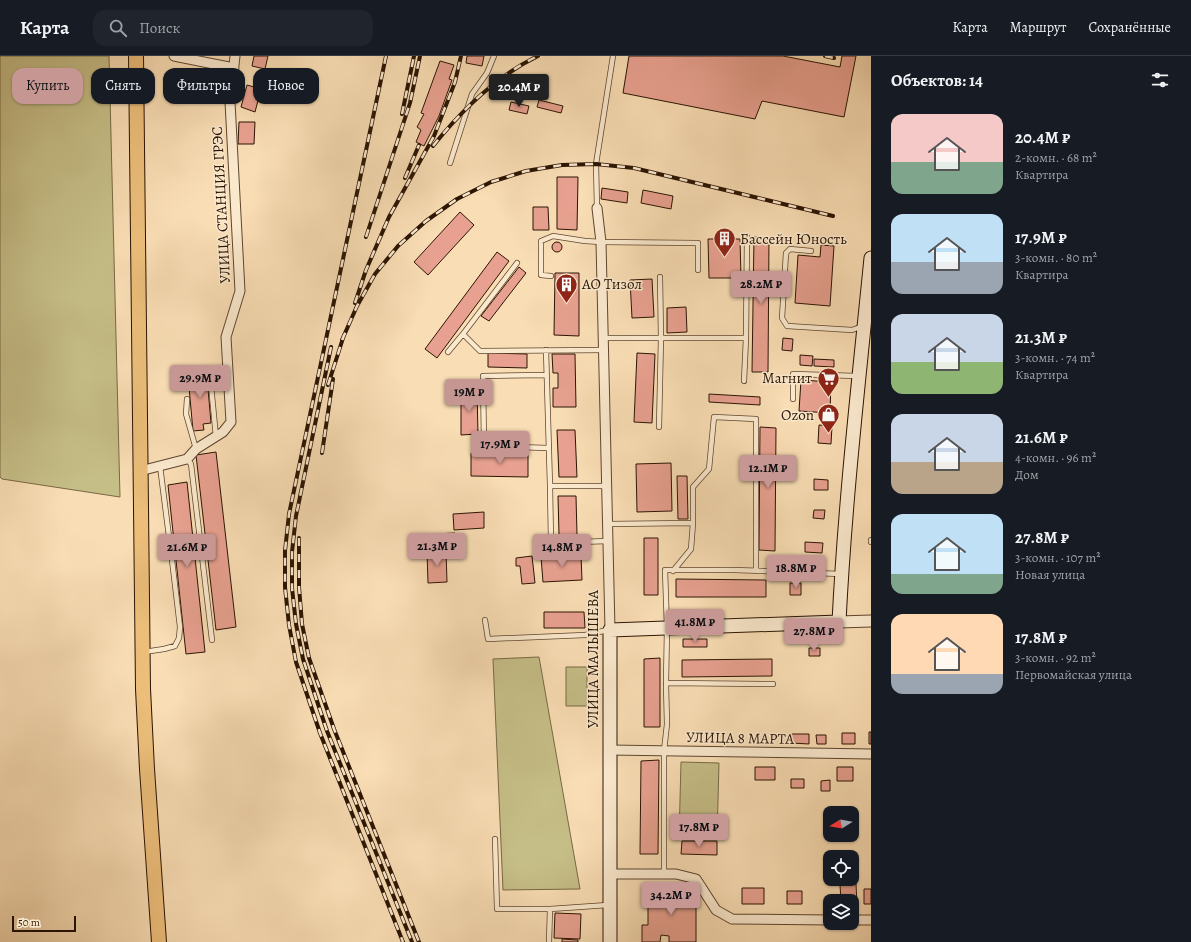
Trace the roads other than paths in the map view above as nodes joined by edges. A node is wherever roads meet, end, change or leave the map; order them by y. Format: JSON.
{"nodes":[{"id":1,"x":136,"y":56,"type":"edge"},
{"id":2,"x":174,"y":56,"type":"edge"},
{"id":3,"x":235,"y":56,"type":"edge"},
{"id":4,"x":494,"y":56,"type":"edge"},
{"id":5,"x":613,"y":56,"type":"edge"},
{"id":6,"x":234,"y":68,"type":"joint"},
{"id":7,"x":230,"y":104,"type":"edge"},
{"id":8,"x":450,"y":163,"type":"dead end"},
{"id":9,"x":597,"y":208,"type":"joint"},
{"id":10,"x":747,"y":237,"type":"dead end"},
{"id":11,"x":601,"y":242,"type":"junction"},
{"id":12,"x":811,"y":251,"type":"dead end"},
{"id":13,"x":871,"y":258,"type":"edge"},
{"id":14,"x":517,"y":262,"type":"dead end"},
{"id":15,"x":698,"y":270,"type":"dead end"},
{"id":16,"x":551,"y":276,"type":"dead end"},
{"id":17,"x":660,"y":277,"type":"dead end"},
{"id":18,"x":870,"y":278,"type":"edge"},
{"id":19,"x":864,"y":325,"type":"junction"},
{"id":20,"x":463,"y":334,"type":"junction"},
{"id":21,"x":604,"y":338,"type":"junction"},
{"id":22,"x":661,"y":338,"type":"junction"},
{"id":23,"x":746,"y":338,"type":"junction"},
{"id":24,"x":546,"y":350,"type":"junction"},
{"id":25,"x":604,"y":350,"type":"junction"},
{"id":26,"x":448,"y":352,"type":"dead end"},
{"id":27,"x":210,"y":375,"type":"dead end"},
{"id":28,"x":546,"y":375,"type":"junction"},
{"id":29,"x":859,"y":376,"type":"junction"},
{"id":30,"x":744,"y":381,"type":"dead end"},
{"id":31,"x":793,"y":399,"type":"dead end"},
{"id":32,"x":187,"y":400,"type":"dead end"},
{"id":33,"x":659,"y":427,"type":"dead end"},
{"id":34,"x":216,"y":437,"type":"junction"},
{"id":35,"x":196,"y":448,"type":"junction"},
{"id":36,"x":548,"y":448,"type":"junction"},
{"id":37,"x":188,"y":459,"type":"junction"},
{"id":38,"x":160,"y":466,"type":"junction"},
{"id":39,"x":140,"y":472,"type":"junction"},
{"id":40,"x":550,"y":486,"type":"junction"},
{"id":41,"x":606,"y":486,"type":"junction"},
{"id":42,"x":693,"y":523,"type":"junction"},
{"id":43,"x":608,"y":524,"type":"junction"},
{"id":44,"x":608,"y":541,"type":"junction"},
{"id":45,"x":674,"y":571,"type":"junction"},
{"id":46,"x":756,"y":571,"type":"junction"},
{"id":47,"x":841,"y":574,"type":"junction"},
{"id":48,"x":485,"y":620,"type":"dead end"},
{"id":49,"x":871,"y":621,"type":"edge"},
{"id":50,"x":839,"y":622,"type":"junction"},
{"id":51,"x":667,"y":628,"type":"junction"},
{"id":52,"x":610,"y":630,"type":"junction"},
{"id":53,"x":212,"y":640,"type":"dead end"},
{"id":54,"x":142,"y":652,"type":"junction"},
{"id":55,"x":773,"y":684,"type":"dead end"},
{"id":56,"x":666,"y":685,"type":"dead end"},
{"id":57,"x":609,"y":750,"type":"junction"},
{"id":58,"x":664,"y":751,"type":"junction"},
{"id":59,"x":871,"y":754,"type":"edge"},
{"id":60,"x":496,"y":839,"type":"dead end"},
{"id":61,"x":610,"y":874,"type":"junction"},
{"id":62,"x":664,"y":874,"type":"junction"},
{"id":63,"x":610,"y":904,"type":"junction"},
{"id":64,"x":550,"y":909,"type":"junction"},
{"id":65,"x":823,"y":920,"type":"edge"},
{"id":66,"x":859,"y":920,"type":"edge"},
{"id":67,"x":871,"y":920,"type":"edge"},
{"id":68,"x":159,"y":942,"type":"edge"},
{"id":69,"x":549,"y":942,"type":"edge"},
{"id":70,"x":610,"y":942,"type":"edge"}],
"edges":[{"from":1,"to":39,"type":"main road"},
{"from":2,"to":6,"type":"street"},
{"from":3,"to":6,"type":"street","name":"УЛИЦА СТАНЦИЯ ГРЭС"},
{"from":4,"to":8,"type":"lane"},
{"from":5,"to":9,"type":"lane"},
{"from":7,"to":34,"type":"street","name":"УЛИЦА СТАНЦИЯ ГРЭС"},
{"from":9,"to":11,"type":"street","name":"УЛИЦА МАЛЫШЕВА"},
{"from":10,"to":23,"type":"lane"},
{"from":11,"to":15,"type":"lane"},
{"from":11,"to":16,"type":"lane"},
{"from":11,"to":21,"type":"street","name":"УЛИЦА МАЛЫШЕВА"},
{"from":12,"to":19,"type":"lane"},
{"from":13,"to":18,"type":"main road"},
{"from":14,"to":20,"type":"lane"},
{"from":17,"to":22,"type":"lane"},
{"from":18,"to":19,"type":"main road"},
{"from":19,"to":29,"type":"main road"},
{"from":20,"to":24,"type":"lane"},
{"from":20,"to":26,"type":"lane"},
{"from":21,"to":22,"type":"lane"},
{"from":21,"to":25,"type":"street","name":"УЛИЦА МАЛЫШЕВА"},
{"from":22,"to":23,"type":"lane"},
{"from":22,"to":33,"type":"lane"},
{"from":23,"to":30,"type":"lane"},
{"from":24,"to":25,"type":"lane"},
{"from":24,"to":28,"type":"lane"},
{"from":25,"to":41,"type":"street","name":"УЛИЦА МАЛЫШЕВА"},
{"from":27,"to":34,"type":"lane"},
{"from":28,"to":36,"type":"lane"},
{"from":28,"to":36,"type":"lane"},
{"from":29,"to":31,"type":"lane"},
{"from":29,"to":47,"type":"main road"},
{"from":32,"to":35,"type":"lane"},
{"from":34,"to":35,"type":"street"},
{"from":35,"to":37,"type":"street"},
{"from":36,"to":40,"type":"lane"},
{"from":37,"to":38,"type":"street"},
{"from":37,"to":53,"type":"lane"},
{"from":38,"to":39,"type":"street"},
{"from":38,"to":54,"type":"lane"},
{"from":39,"to":54,"type":"main road"},
{"from":40,"to":41,"type":"lane"},
{"from":40,"to":44,"type":"lane"},
{"from":41,"to":43,"type":"street","name":"УЛИЦА МАЛЫШЕВА"},
{"from":42,"to":43,"type":"lane"},
{"from":42,"to":45,"type":"lane"},
{"from":42,"to":46,"type":"lane"},
{"from":43,"to":44,"type":"street","name":"УЛИЦА МАЛЫШЕВА"},
{"from":44,"to":52,"type":"street","name":"УЛИЦА МАЛЫШЕВА"},
{"from":45,"to":46,"type":"lane"},
{"from":45,"to":51,"type":"lane"},
{"from":46,"to":47,"type":"lane"},
{"from":47,"to":50,"type":"main road"},
{"from":48,"to":52,"type":"lane"},
{"from":49,"to":50,"type":"street"},
{"from":50,"to":51,"type":"main road"},
{"from":51,"to":52,"type":"main road"},
{"from":51,"to":55,"type":"lane"},
{"from":52,"to":57,"type":"main road","name":"УЛИЦА МАЛЫШЕВА"},
{"from":54,"to":68,"type":"main road"},
{"from":56,"to":58,"type":"lane"},
{"from":57,"to":58,"type":"street","name":"УЛИЦА 8 МАРТА"},
{"from":57,"to":61,"type":"main road","name":"УЛИЦА МАЛЫШЕВА"},
{"from":58,"to":59,"type":"street","name":"УЛИЦА 8 МАРТА"},
{"from":58,"to":62,"type":"lane"},
{"from":60,"to":64,"type":"lane"},
{"from":61,"to":62,"type":"street"},
{"from":61,"to":63,"type":"main road","name":"УЛИЦА МАЛЫШЕВА"},
{"from":62,"to":65,"type":"street"},
{"from":63,"to":64,"type":"lane"},
{"from":63,"to":70,"type":"main road","name":"УЛИЦА МАЛЫШЕВА"},
{"from":64,"to":69,"type":"lane"},
{"from":66,"to":67,"type":"street"}]}
